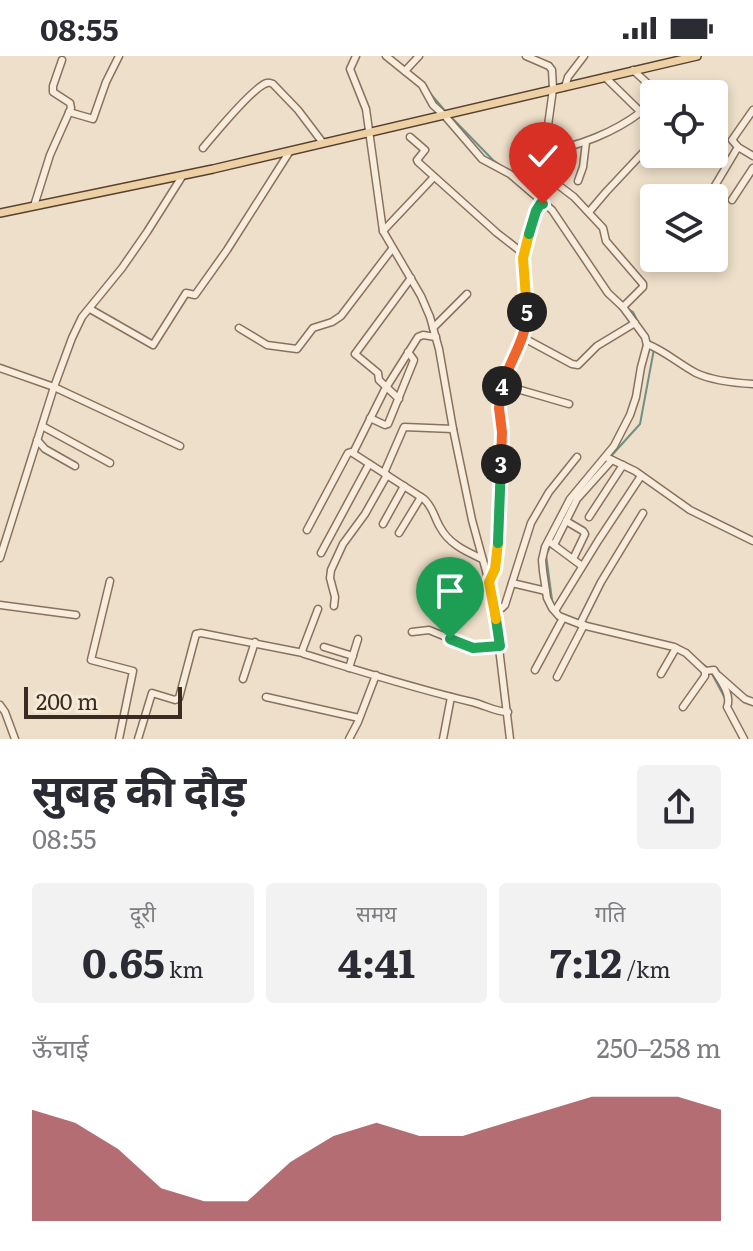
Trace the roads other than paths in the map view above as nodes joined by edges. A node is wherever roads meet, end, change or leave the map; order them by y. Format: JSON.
{"nodes":[{"id":1,"x":119,"y":56,"type":"edge"},
{"id":2,"x":356,"y":56,"type":"edge"},
{"id":3,"x":386,"y":56,"type":"edge"},
{"id":4,"x":419,"y":56,"type":"edge"},
{"id":5,"x":526,"y":56,"type":"edge"},
{"id":6,"x":584,"y":56,"type":"edge"},
{"id":7,"x":697,"y":56,"type":"edge"},
{"id":8,"x":62,"y":60,"type":"dead end"},
{"id":9,"x":545,"y":60,"type":"edge"},
{"id":10,"x":406,"y":70,"type":"junction"},
{"id":11,"x":633,"y":70,"type":"junction"},
{"id":12,"x":605,"y":77,"type":"junction"},
{"id":13,"x":644,"y":80,"type":"edge"},
{"id":14,"x":565,"y":87,"type":"junction"},
{"id":15,"x":553,"y":89,"type":"junction"},
{"id":16,"x":753,"y":110,"type":"edge"},
{"id":17,"x":640,"y":111,"type":"edge"},
{"id":18,"x":69,"y":112,"type":"junction"},
{"id":19,"x":640,"y":113,"type":"edge"},
{"id":20,"x":449,"y":115,"type":"junction"},
{"id":21,"x":371,"y":132,"type":"junction"},
{"id":22,"x":410,"y":137,"type":"dead end"},
{"id":23,"x":586,"y":142,"type":"junction"},
{"id":24,"x":323,"y":143,"type":"junction"},
{"id":25,"x":738,"y":147,"type":"junction"},
{"id":26,"x":203,"y":148,"type":"dead end"},
{"id":27,"x":290,"y":151,"type":"junction"},
{"id":28,"x":548,"y":153,"type":"junction"},
{"id":29,"x":640,"y":156,"type":"edge"},
{"id":30,"x":753,"y":156,"type":"edge"},
{"id":31,"x":753,"y":168,"type":"edge"},
{"id":32,"x":183,"y":175,"type":"junction"},
{"id":33,"x":434,"y":177,"type":"junction"},
{"id":34,"x":553,"y":181,"type":"junction"},
{"id":35,"x":578,"y":181,"type":"dead end"},
{"id":36,"x":716,"y":184,"type":"edge"},
{"id":37,"x":732,"y":200,"type":"dead end"},
{"id":38,"x":542,"y":201,"type":"junction"},
{"id":39,"x":34,"y":206,"type":"junction"},
{"id":40,"x":589,"y":212,"type":"junction"},
{"id":41,"x":0,"y":213,"type":"edge"},
{"id":42,"x":383,"y":231,"type":"junction"},
{"id":43,"x":392,"y":249,"type":"junction"},
{"id":44,"x":524,"y":254,"type":"junction"},
{"id":45,"x":411,"y":278,"type":"junction"},
{"id":46,"x":467,"y":294,"type":"dead end"},
{"id":47,"x":624,"y":305,"type":"junction"},
{"id":48,"x":90,"y":309,"type":"junction"},
{"id":49,"x":635,"y":323,"type":"junction"},
{"id":50,"x":239,"y":328,"type":"dead end"},
{"id":51,"x":433,"y":328,"type":"junction"},
{"id":52,"x":436,"y":337,"type":"junction"},
{"id":53,"x":522,"y":337,"type":"junction"},
{"id":54,"x":650,"y":345,"type":"junction"},
{"id":55,"x":408,"y":352,"type":"junction"},
{"id":56,"x":0,"y":368,"type":"edge"},
{"id":57,"x":753,"y":384,"type":"edge"},
{"id":58,"x":503,"y":385,"type":"junction"},
{"id":59,"x":54,"y":387,"type":"junction"},
{"id":60,"x":386,"y":388,"type":"junction"},
{"id":61,"x":399,"y":399,"type":"junction"},
{"id":62,"x":569,"y":404,"type":"dead end"},
{"id":63,"x":370,"y":418,"type":"junction"},
{"id":64,"x":42,"y":426,"type":"junction"},
{"id":65,"x":453,"y":429,"type":"junction"},
{"id":66,"x":37,"y":440,"type":"junction"},
{"id":67,"x":180,"y":446,"type":"dead end"},
{"id":68,"x":353,"y":453,"type":"junction"},
{"id":69,"x":577,"y":457,"type":"dead end"},
{"id":70,"x":609,"y":459,"type":"junction"},
{"id":71,"x":110,"y":463,"type":"dead end"},
{"id":72,"x":369,"y":464,"type":"junction"},
{"id":73,"x":623,"y":465,"type":"junction"},
{"id":74,"x":75,"y":466,"type":"dead end"},
{"id":75,"x":386,"y":474,"type":"junction"},
{"id":76,"x":641,"y":476,"type":"junction"},
{"id":77,"x":404,"y":486,"type":"junction"},
{"id":78,"x":421,"y":497,"type":"junction"},
{"id":79,"x":643,"y":513,"type":"dead end"},
{"id":80,"x":589,"y":517,"type":"dead end"},
{"id":81,"x":339,"y":518,"type":"junction"},
{"id":82,"x":566,"y":521,"type":"junction"},
{"id":83,"x":383,"y":524,"type":"dead end"},
{"id":84,"x":355,"y":528,"type":"junction"},
{"id":85,"x":307,"y":530,"type":"dead end"},
{"id":86,"x":399,"y":533,"type":"dead end"},
{"id":87,"x":753,"y":541,"type":"edge"},
{"id":88,"x":551,"y":543,"type":"junction"},
{"id":89,"x":321,"y":553,"type":"dead end"},
{"id":90,"x":0,"y":558,"type":"edge"},
{"id":91,"x":482,"y":559,"type":"junction"},
{"id":92,"x":573,"y":559,"type":"junction"},
{"id":93,"x":582,"y":566,"type":"junction"},
{"id":94,"x":110,"y":581,"type":"dead end"},
{"id":95,"x":489,"y":582,"type":"junction"},
{"id":96,"x":512,"y":583,"type":"junction"},
{"id":97,"x":546,"y":591,"type":"junction"},
{"id":98,"x":0,"y":605,"type":"edge"},
{"id":99,"x":334,"y":606,"type":"dead end"},
{"id":100,"x":318,"y":609,"type":"dead end"},
{"id":101,"x":495,"y":610,"type":"junction"},
{"id":102,"x":555,"y":610,"type":"junction"},
{"id":103,"x":76,"y":615,"type":"dead end"},
{"id":104,"x":563,"y":618,"type":"junction"},
{"id":105,"x":581,"y":623,"type":"junction"},
{"id":106,"x":412,"y":632,"type":"dead end"},
{"id":107,"x":358,"y":639,"type":"dead end"},
{"id":108,"x":255,"y":642,"type":"junction"},
{"id":109,"x":500,"y":646,"type":"junction"},
{"id":110,"x":324,"y":647,"type":"dead end"},
{"id":111,"x":676,"y":648,"type":"junction"},
{"id":112,"x":303,"y":653,"type":"junction"},
{"id":113,"x":353,"y":656,"type":"junction"},
{"id":114,"x":349,"y":668,"type":"junction"},
{"id":115,"x":535,"y":670,"type":"dead end"},
{"id":116,"x":710,"y":671,"type":"junction"},
{"id":117,"x":661,"y":674,"type":"dead end"},
{"id":118,"x":376,"y":675,"type":"junction"},
{"id":119,"x":557,"y":677,"type":"dead end"},
{"id":120,"x":243,"y":679,"type":"dead end"},
{"id":121,"x":266,"y":697,"type":"dead end"},
{"id":122,"x":451,"y":697,"type":"junction"},
{"id":123,"x":753,"y":702,"type":"edge"},
{"id":124,"x":0,"y":705,"type":"edge"},
{"id":125,"x":683,"y":707,"type":"dead end"},
{"id":126,"x":508,"y":712,"type":"junction"},
{"id":127,"x":359,"y":718,"type":"junction"},
{"id":128,"x":0,"y":731,"type":"edge"},
{"id":129,"x":12,"y":731,"type":"junction"},
{"id":130,"x":15,"y":739,"type":"edge"},
{"id":131,"x":119,"y":739,"type":"edge"},
{"id":132,"x":138,"y":739,"type":"edge"},
{"id":133,"x":349,"y":739,"type":"edge"},
{"id":134,"x":443,"y":739,"type":"edge"},
{"id":135,"x":510,"y":739,"type":"edge"},
{"id":136,"x":744,"y":739,"type":"edge"}],
"edges":[{"from":1,"to":18,"type":"street"},
{"from":2,"to":21,"type":"street"},
{"from":3,"to":10,"type":"street"},
{"from":4,"to":10,"type":"street"},
{"from":5,"to":9,"type":"street"},
{"from":6,"to":14,"type":"street"},
{"from":7,"to":11,"type":"main road"},
{"from":8,"to":18,"type":"street"},
{"from":9,"to":15,"type":"street"},
{"from":10,"to":20,"type":"street"},
{"from":11,"to":12,"type":"main road"},
{"from":11,"to":13,"type":"street"},
{"from":12,"to":14,"type":"main road"},
{"from":12,"to":17,"type":"street"},
{"from":14,"to":15,"type":"main road"},
{"from":15,"to":20,"type":"main road"},
{"from":15,"to":28,"type":"street"},
{"from":16,"to":25,"type":"street"},
{"from":18,"to":39,"type":"street"},
{"from":19,"to":23,"type":"street"},
{"from":20,"to":21,"type":"main road"},
{"from":20,"to":38,"type":"street"},
{"from":21,"to":24,"type":"main road"},
{"from":21,"to":42,"type":"street"},
{"from":22,"to":33,"type":"street"},
{"from":23,"to":28,"type":"street"},
{"from":23,"to":35,"type":"street"},
{"from":24,"to":26,"type":"street"},
{"from":24,"to":27,"type":"main road"},
{"from":25,"to":30,"type":"street"},
{"from":25,"to":36,"type":"street"},
{"from":27,"to":32,"type":"main road"},
{"from":27,"to":48,"type":"street"},
{"from":28,"to":34,"type":"street"},
{"from":29,"to":40,"type":"street"},
{"from":31,"to":37,"type":"street"},
{"from":32,"to":39,"type":"main road"},
{"from":32,"to":48,"type":"street"},
{"from":33,"to":42,"type":"street"},
{"from":33,"to":44,"type":"street"},
{"from":34,"to":38,"type":"street"},
{"from":34,"to":40,"type":"street"},
{"from":38,"to":44,"type":"street"},
{"from":38,"to":47,"type":"street"},
{"from":39,"to":41,"type":"main road"},
{"from":40,"to":47,"type":"street"},
{"from":42,"to":43,"type":"street"},
{"from":43,"to":45,"type":"street"},
{"from":43,"to":50,"type":"street"},
{"from":44,"to":53,"type":"street"},
{"from":45,"to":51,"type":"street"},
{"from":45,"to":60,"type":"street"},
{"from":46,"to":51,"type":"street"},
{"from":47,"to":49,"type":"street"},
{"from":48,"to":59,"type":"street"},
{"from":49,"to":53,"type":"street"},
{"from":49,"to":54,"type":"street"},
{"from":51,"to":52,"type":"street"},
{"from":52,"to":55,"type":"street"},
{"from":52,"to":65,"type":"street"},
{"from":53,"to":58,"type":"street"},
{"from":54,"to":57,"type":"street"},
{"from":54,"to":70,"type":"street"},
{"from":55,"to":60,"type":"street"},
{"from":55,"to":61,"type":"street"},
{"from":56,"to":59,"type":"street"},
{"from":58,"to":62,"type":"street"},
{"from":58,"to":95,"type":"street"},
{"from":59,"to":64,"type":"street"},
{"from":59,"to":67,"type":"street"},
{"from":60,"to":61,"type":"street"},
{"from":60,"to":63,"type":"street"},
{"from":61,"to":63,"type":"street"},
{"from":63,"to":68,"type":"street"},
{"from":64,"to":66,"type":"street"},
{"from":64,"to":71,"type":"street"},
{"from":65,"to":75,"type":"street"},
{"from":65,"to":91,"type":"street"},
{"from":66,"to":74,"type":"street"},
{"from":66,"to":90,"type":"street"},
{"from":68,"to":72,"type":"street"},
{"from":68,"to":85,"type":"street"},
{"from":69,"to":96,"type":"street"},
{"from":70,"to":73,"type":"street"},
{"from":70,"to":82,"type":"street"},
{"from":70,"to":88,"type":"street"},
{"from":72,"to":75,"type":"street"},
{"from":72,"to":81,"type":"street"},
{"from":73,"to":76,"type":"street"},
{"from":73,"to":80,"type":"street"},
{"from":75,"to":77,"type":"street"},
{"from":75,"to":84,"type":"street"},
{"from":76,"to":87,"type":"street"},
{"from":76,"to":93,"type":"street"},
{"from":77,"to":78,"type":"street"},
{"from":77,"to":83,"type":"street"},
{"from":78,"to":86,"type":"street"},
{"from":78,"to":91,"type":"street"},
{"from":79,"to":105,"type":"street"},
{"from":81,"to":84,"type":"street"},
{"from":81,"to":89,"type":"street"},
{"from":82,"to":88,"type":"street"},
{"from":82,"to":92,"type":"street"},
{"from":84,"to":99,"type":"street"},
{"from":88,"to":92,"type":"street"},
{"from":88,"to":97,"type":"street"},
{"from":91,"to":95,"type":"street"},
{"from":92,"to":93,"type":"street"},
{"from":93,"to":102,"type":"street"},
{"from":94,"to":131,"type":"street"},
{"from":95,"to":101,"type":"street"},
{"from":96,"to":97,"type":"street"},
{"from":96,"to":101,"type":"street"},
{"from":97,"to":102,"type":"street"},
{"from":98,"to":103,"type":"street"},
{"from":100,"to":112,"type":"street"},
{"from":101,"to":109,"type":"street"},
{"from":102,"to":104,"type":"street"},
{"from":104,"to":105,"type":"street"},
{"from":104,"to":115,"type":"street"},
{"from":105,"to":111,"type":"street"},
{"from":105,"to":119,"type":"street"},
{"from":106,"to":109,"type":"street"},
{"from":107,"to":113,"type":"street"},
{"from":108,"to":112,"type":"street"},
{"from":108,"to":120,"type":"street"},
{"from":108,"to":132,"type":"street"},
{"from":109,"to":126,"type":"street"},
{"from":110,"to":113,"type":"street"},
{"from":111,"to":116,"type":"street"},
{"from":111,"to":117,"type":"street"},
{"from":112,"to":114,"type":"street"},
{"from":113,"to":114,"type":"street"},
{"from":114,"to":118,"type":"street"},
{"from":116,"to":123,"type":"street"},
{"from":116,"to":125,"type":"street"},
{"from":116,"to":136,"type":"street"},
{"from":118,"to":122,"type":"street"},
{"from":118,"to":127,"type":"street"},
{"from":121,"to":127,"type":"street"},
{"from":122,"to":126,"type":"street"},
{"from":122,"to":134,"type":"street"},
{"from":124,"to":129,"type":"street"},
{"from":126,"to":135,"type":"street"},
{"from":127,"to":133,"type":"street"},
{"from":128,"to":129,"type":"street"},
{"from":129,"to":130,"type":"street"}]}
